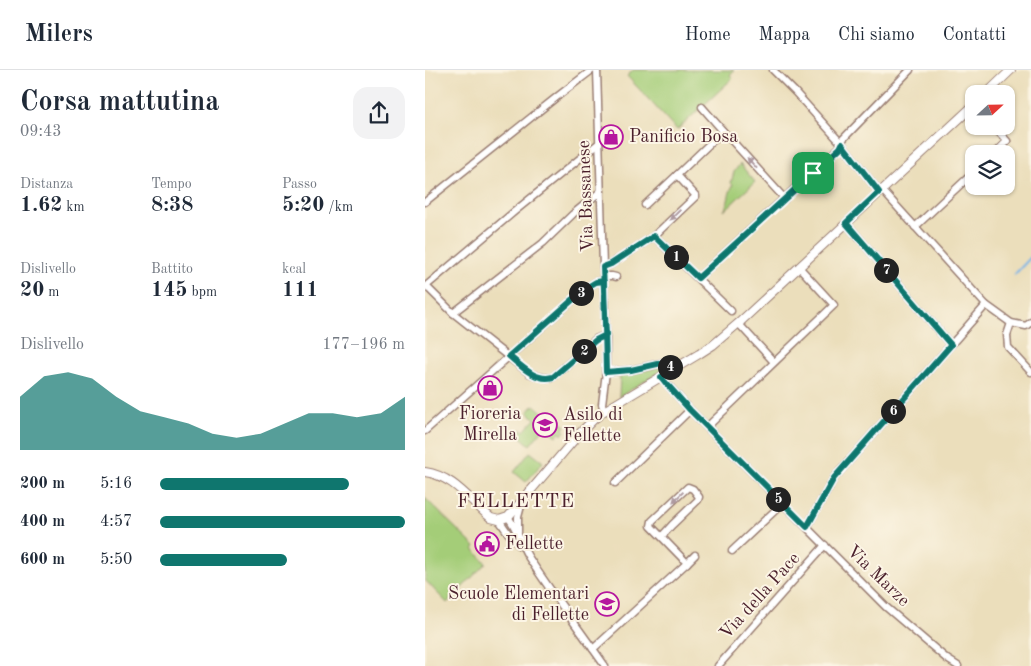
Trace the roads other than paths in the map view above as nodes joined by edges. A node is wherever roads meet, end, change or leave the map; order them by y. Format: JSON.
{"nodes":[{"id":1,"x":592,"y":70,"type":"edge"},
{"id":2,"x":597,"y":70,"type":"edge"},
{"id":3,"x":773,"y":70,"type":"edge"},
{"id":4,"x":910,"y":70,"type":"edge"},
{"id":5,"x":1011,"y":70,"type":"edge"},
{"id":6,"x":995,"y":85,"type":"edge"},
{"id":7,"x":702,"y":107,"type":"dead end"},
{"id":8,"x":965,"y":113,"type":"edge"},
{"id":9,"x":723,"y":131,"type":"junction"},
{"id":10,"x":1001,"y":135,"type":"edge"},
{"id":11,"x":599,"y":143,"type":"junction"},
{"id":12,"x":842,"y":144,"type":"junction"},
{"id":13,"x":1003,"y":145,"type":"edge"},
{"id":14,"x":677,"y":175,"type":"junction"},
{"id":15,"x":965,"y":180,"type":"edge"},
{"id":16,"x":601,"y":191,"type":"junction"},
{"id":17,"x":881,"y":191,"type":"junction"},
{"id":18,"x":785,"y":199,"type":"junction"},
{"id":19,"x":425,"y":202,"type":"edge"},
{"id":20,"x":645,"y":205,"type":"dead end"},
{"id":21,"x":846,"y":223,"type":"junction"},
{"id":22,"x":915,"y":227,"type":"junction"},
{"id":23,"x":654,"y":236,"type":"junction"},
{"id":24,"x":603,"y":267,"type":"junction"},
{"id":25,"x":799,"y":267,"type":"junction"},
{"id":26,"x":604,"y":278,"type":"junction"},
{"id":27,"x":616,"y":278,"type":"dead end"},
{"id":28,"x":698,"y":278,"type":"junction"},
{"id":29,"x":986,"y":306,"type":"junction"},
{"id":30,"x":731,"y":311,"type":"dead end"},
{"id":31,"x":453,"y":313,"type":"junction"},
{"id":32,"x":1031,"y":322,"type":"edge"},
{"id":33,"x":1011,"y":323,"type":"junction"},
{"id":34,"x":738,"y":324,"type":"junction"},
{"id":35,"x":606,"y":335,"type":"junction"},
{"id":36,"x":951,"y":345,"type":"junction"},
{"id":37,"x":509,"y":356,"type":"junction"},
{"id":38,"x":774,"y":362,"type":"junction"},
{"id":39,"x":673,"y":370,"type":"junction"},
{"id":40,"x":606,"y":372,"type":"junction"},
{"id":41,"x":1031,"y":372,"type":"edge"},
{"id":42,"x":661,"y":377,"type":"junction"},
{"id":43,"x":690,"y":410,"type":"junction"},
{"id":44,"x":604,"y":411,"type":"junction"},
{"id":45,"x":707,"y":427,"type":"junction"},
{"id":46,"x":425,"y":430,"type":"edge"},
{"id":47,"x":425,"y":472,"type":"edge"},
{"id":48,"x":615,"y":483,"type":"dead end"},
{"id":49,"x":522,"y":502,"type":"junction"},
{"id":50,"x":783,"y":503,"type":"junction"},
{"id":51,"x":508,"y":517,"type":"junction"},
{"id":52,"x":499,"y":520,"type":"junction"},
{"id":53,"x":807,"y":527,"type":"junction"},
{"id":54,"x":662,"y":536,"type":"junction"},
{"id":55,"x":519,"y":539,"type":"junction"},
{"id":56,"x":825,"y":545,"type":"junction"},
{"id":57,"x":523,"y":550,"type":"junction"},
{"id":58,"x":732,"y":551,"type":"dead end"},
{"id":59,"x":695,"y":555,"type":"dead end"},
{"id":60,"x":687,"y":563,"type":"junction"},
{"id":61,"x":593,"y":649,"type":"junction"},
{"id":62,"x":605,"y":666,"type":"edge"},
{"id":63,"x":718,"y":666,"type":"edge"},
{"id":64,"x":958,"y":666,"type":"edge"}],
"edges":[{"from":1,"to":19,"type":"street"},
{"from":2,"to":11,"type":"street","name":"Via Bassanese"},
{"from":3,"to":12,"type":"street"},
{"from":4,"to":12,"type":"street"},
{"from":5,"to":6,"type":"main road"},
{"from":7,"to":9,"type":"street"},
{"from":8,"to":17,"type":"main road"},
{"from":9,"to":14,"type":"street"},
{"from":18,"to":9,"type":"street","one_way":true},
{"from":10,"to":13,"type":"street"},
{"from":11,"to":16,"type":"street","name":"Via Bassanese"},
{"from":11,"to":31,"type":"street"},
{"from":12,"to":17,"type":"street"},
{"from":12,"to":18,"type":"street"},
{"from":14,"to":20,"type":"street"},
{"from":14,"to":23,"type":"street","one_way":true},
{"from":15,"to":22,"type":"street"},
{"from":16,"to":24,"type":"street","name":"Via Bassanese"},
{"from":16,"to":31,"type":"street"},
{"from":17,"to":21,"type":"main road"},
{"from":17,"to":22,"type":"street"},
{"from":18,"to":28,"type":"street"},
{"from":21,"to":25,"type":"main road"},
{"from":21,"to":36,"type":"street"},
{"from":22,"to":29,"type":"street"},
{"from":23,"to":24,"type":"street"},
{"from":23,"to":28,"type":"street"},
{"from":24,"to":26,"type":"street","name":"Via Bassanese"},
{"from":25,"to":34,"type":"main road"},
{"from":25,"to":38,"type":"street"},
{"from":26,"to":27,"type":"street"},
{"from":26,"to":35,"type":"street","name":"Via Bassanese"},
{"from":26,"to":37,"type":"street"},
{"from":28,"to":30,"type":"street"},
{"from":29,"to":33,"type":"street"},
{"from":29,"to":36,"type":"street"},
{"from":31,"to":37,"type":"street"},
{"from":32,"to":33,"type":"street"},
{"from":33,"to":41,"type":"street"},
{"from":34,"to":38,"type":"street"},
{"from":34,"to":39,"type":"main road"},
{"from":35,"to":37,"type":"street"},
{"from":35,"to":40,"type":"street","name":"Via Bassanese"},
{"from":36,"to":53,"type":"street"},
{"from":37,"to":46,"type":"street"},
{"from":38,"to":45,"type":"street"},
{"from":39,"to":40,"type":"street"},
{"from":39,"to":42,"type":"main road"},
{"from":40,"to":44,"type":"street","name":"Via Bassanese"},
{"from":42,"to":43,"type":"street","name":"Via Marze"},
{"from":42,"to":44,"type":"main road"},
{"from":43,"to":45,"type":"street","name":"Via Marze"},
{"from":43,"to":48,"type":"street"},
{"from":44,"to":49,"type":"main road"},
{"from":45,"to":50,"type":"street","name":"Via Marze"},
{"from":47,"to":52,"type":"main road"},
{"from":49,"to":51,"type":"main road"},
{"from":49,"to":55,"type":"street"},
{"from":50,"to":53,"type":"street","name":"Via Marze"},
{"from":50,"to":58,"type":"street"},
{"from":51,"to":52,"type":"main road"},
{"from":51,"to":55,"type":"street"},
{"from":52,"to":57,"type":"street"},
{"from":53,"to":56,"type":"street","name":"Via Marze"},
{"from":54,"to":54,"type":"street","one_way":true},
{"from":54,"to":60,"type":"street"},
{"from":55,"to":57,"type":"street"},
{"from":56,"to":63,"type":"street","name":"Via della Pace"},
{"from":56,"to":64,"type":"street","name":"Via Marze"},
{"from":57,"to":61,"type":"street"},
{"from":59,"to":60,"type":"street"},
{"from":60,"to":61,"type":"street"},
{"from":61,"to":62,"type":"street"}]}
